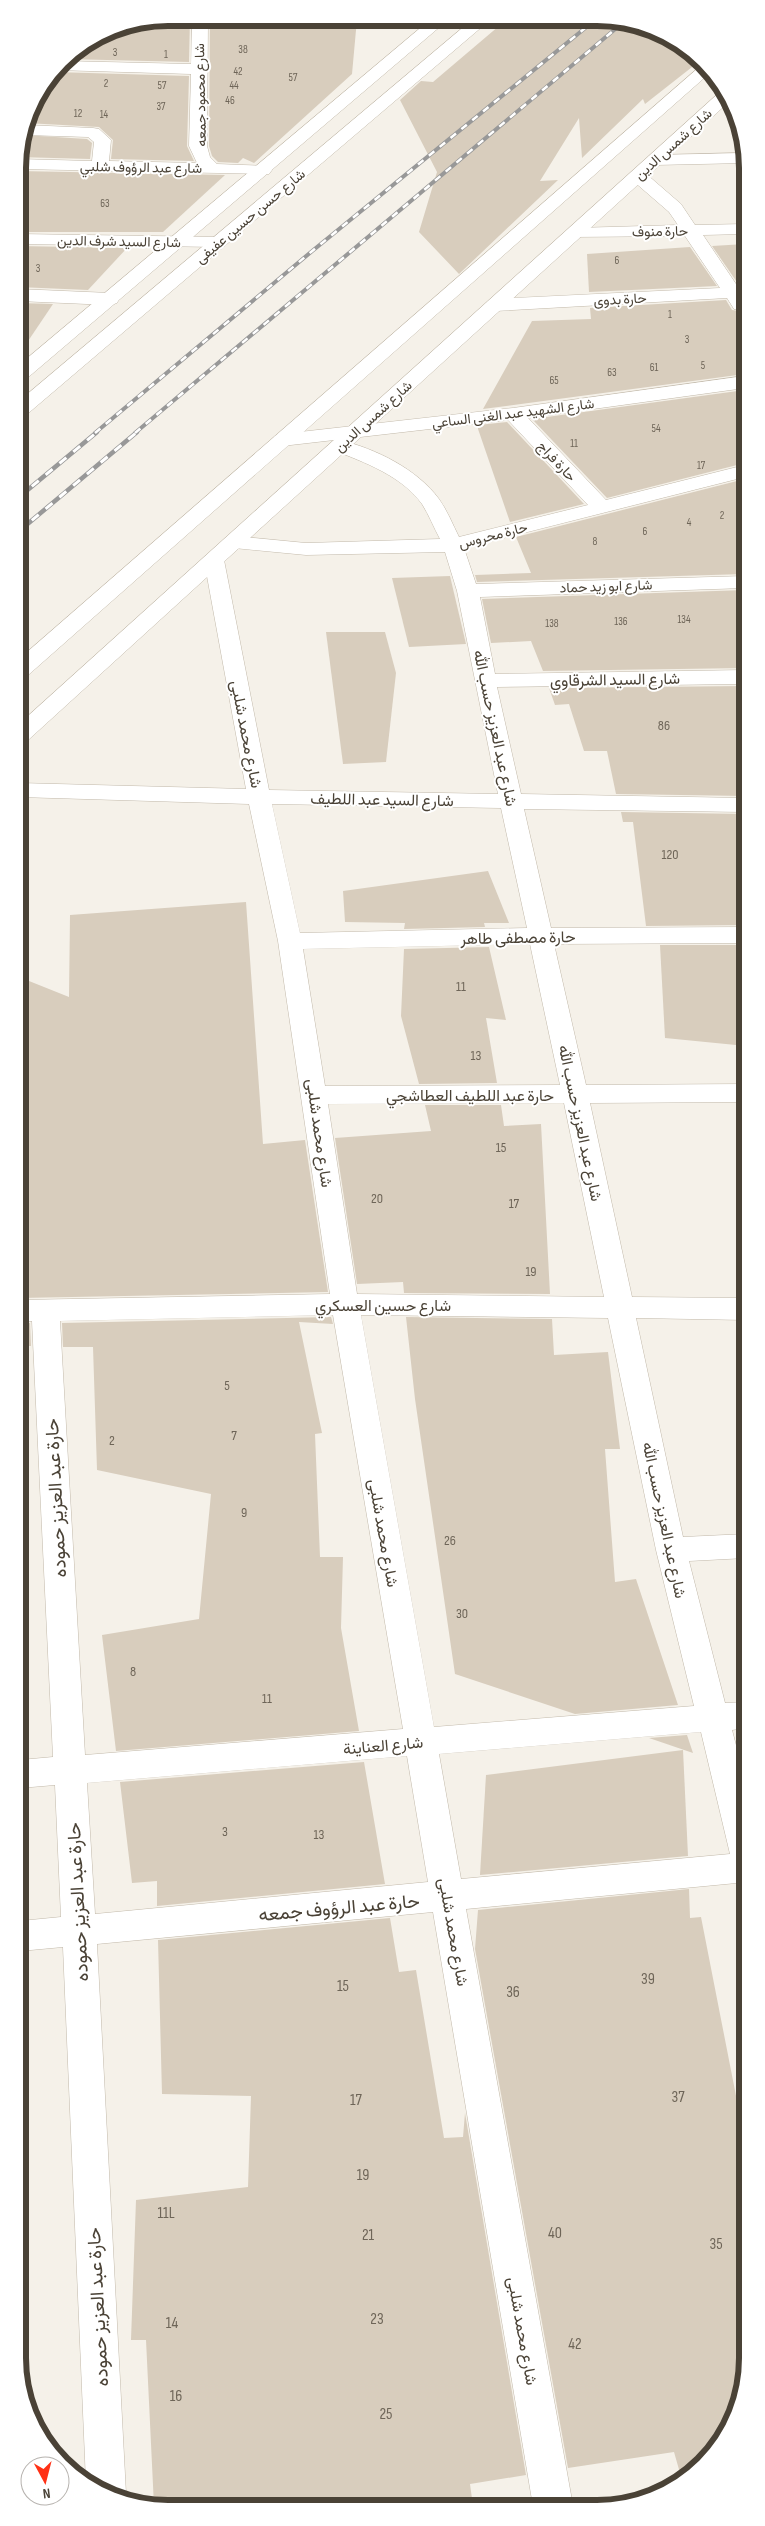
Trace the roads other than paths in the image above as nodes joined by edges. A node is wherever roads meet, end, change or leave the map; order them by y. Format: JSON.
{"nodes":[{"id":1,"x":200,"y":26,"type":"edge"},
{"id":2,"x":433,"y":26,"type":"edge"},
{"id":3,"x":475,"y":26,"type":"edge"},
{"id":4,"x":70,"y":66,"type":"edge"},
{"id":5,"x":199,"y":69,"type":"junction"},
{"id":6,"x":701,"y":72,"type":"edge"},
{"id":7,"x":721,"y":101,"type":"edge"},
{"id":8,"x":32,"y":130,"type":"edge"},
{"id":9,"x":738,"y":158,"type":"edge"},
{"id":10,"x":655,"y":160,"type":"junction"},
{"id":11,"x":27,"y":164,"type":"edge"},
{"id":12,"x":100,"y":166,"type":"junction"},
{"id":13,"x":212,"y":168,"type":"junction"},
{"id":14,"x":263,"y":170,"type":"junction"},
{"id":15,"x":638,"y":176,"type":"junction"},
{"id":16,"x":739,"y":229,"type":"edge"},
{"id":17,"x":692,"y":230,"type":"junction"},
{"id":18,"x":576,"y":233,"type":"junction"},
{"id":19,"x":27,"y":239,"type":"edge"},
{"id":20,"x":219,"y":242,"type":"junction"},
{"id":21,"x":177,"y":243,"type":"junction"},
{"id":22,"x":738,"y":293,"type":"edge"},
{"id":23,"x":27,"y":295,"type":"edge"},
{"id":24,"x":110,"y":299,"type":"junction"},
{"id":25,"x":495,"y":305,"type":"junction"},
{"id":26,"x":27,"y":369,"type":"edge"},
{"id":27,"x":739,"y":383,"type":"edge"},
{"id":28,"x":27,"y":404,"type":"edge"},
{"id":29,"x":513,"y":414,"type":"junction"},
{"id":30,"x":282,"y":440,"type":"junction"},
{"id":31,"x":347,"y":440,"type":"junction"},
{"id":32,"x":739,"y":473,"type":"edge"},
{"id":33,"x":602,"y":508,"type":"junction"},
{"id":34,"x":453,"y":545,"type":"junction"},
{"id":35,"x":224,"y":551,"type":"junction"},
{"id":36,"x":739,"y":582,"type":"edge"},
{"id":37,"x":468,"y":591,"type":"junction"},
{"id":38,"x":27,"y":664,"type":"edge"},
{"id":39,"x":739,"y":677,"type":"edge"},
{"id":40,"x":484,"y":681,"type":"junction"},
{"id":41,"x":27,"y":729,"type":"edge"},
{"id":42,"x":27,"y":790,"type":"edge"},
{"id":43,"x":260,"y":797,"type":"junction"},
{"id":44,"x":511,"y":801,"type":"junction"},
{"id":45,"x":739,"y":805,"type":"edge"},
{"id":46,"x":739,"y":935,"type":"edge"},
{"id":47,"x":540,"y":936,"type":"junction"},
{"id":48,"x":290,"y":941,"type":"junction"},
{"id":49,"x":739,"y":1093,"type":"edge"},
{"id":50,"x":575,"y":1094,"type":"junction"},
{"id":51,"x":314,"y":1095,"type":"junction"},
{"id":52,"x":345,"y":1304,"type":"junction"},
{"id":53,"x":619,"y":1308,"type":"junction"},
{"id":54,"x":738,"y":1309,"type":"edge"},
{"id":55,"x":32,"y":1311,"type":"edge"},
{"id":56,"x":738,"y":1546,"type":"edge"},
{"id":57,"x":671,"y":1550,"type":"junction"},
{"id":58,"x":738,"y":1715,"type":"edge"},
{"id":59,"x":711,"y":1717,"type":"junction"},
{"id":60,"x":421,"y":1742,"type":"junction"},
{"id":61,"x":70,"y":1770,"type":"junction"},
{"id":62,"x":26,"y":1773,"type":"edge"},
{"id":63,"x":738,"y":1821,"type":"edge"},
{"id":64,"x":738,"y":1868,"type":"edge"},
{"id":65,"x":448,"y":1897,"type":"junction"},
{"id":66,"x":79,"y":1931,"type":"junction"},
{"id":67,"x":26,"y":1935,"type":"edge"},
{"id":68,"x":106,"y":2485,"type":"edge"},
{"id":69,"x":552,"y":2500,"type":"edge"}],
"edges":[{"from":1,"to":5,"type":"street","name":"شارع محمود جمعه"},
{"from":2,"to":14,"type":"street","name":"شارع حسن حسين عفيفى"},
{"from":3,"to":20,"type":"street","name":"شارع حسن حسين عفيفى"},
{"from":4,"to":5,"type":"street"},
{"from":5,"to":13,"type":"street","name":"شارع محمود جمعه"},
{"from":6,"to":30,"type":"street"},
{"from":7,"to":10,"type":"street","name":"شارع شمس الدين"},
{"from":8,"to":12,"type":"street"},
{"from":9,"to":10,"type":"street"},
{"from":10,"to":15,"type":"street","name":"شارع شمس الدين"},
{"from":11,"to":12,"type":"street","name":"شارع عبد الرؤوف شلبي"},
{"from":12,"to":13,"type":"street","name":"شارع عبد الرؤوف شلبي"},
{"from":13,"to":14,"type":"street","name":"شارع عبد الرؤوف شلبي"},
{"from":14,"to":21,"type":"street","name":"شارع حسن حسين عفيفى"},
{"from":15,"to":17,"type":"street"},
{"from":15,"to":18,"type":"street","name":"شارع شمس الدين"},
{"from":16,"to":17,"type":"street","name":"حارة منوف"},
{"from":17,"to":18,"type":"street","name":"حارة منوف"},
{"from":17,"to":22,"type":"street"},
{"from":18,"to":25,"type":"street","name":"شارع شمس الدين"},
{"from":19,"to":21,"type":"street","name":"شارع السيد شرف الدين"},
{"from":20,"to":21,"type":"street","name":"شارع السيد شرف الدين"},
{"from":20,"to":28,"type":"street","name":"شارع حسن حسين عفيفى"},
{"from":21,"to":24,"type":"street","name":"شارع حسن حسين عفيفى"},
{"from":22,"to":25,"type":"street","name":"حارة بدوى"},
{"from":23,"to":24,"type":"street"},
{"from":24,"to":26,"type":"street","name":"شارع حسن حسين عفيفى"},
{"from":25,"to":31,"type":"street","name":"شارع شمس الدين"},
{"from":27,"to":29,"type":"street","name":"شارع الشهيد عبد الغنى الساعي"},
{"from":29,"to":31,"type":"street","name":"شارع الشهيد عبد الغنى الساعي"},
{"from":29,"to":33,"type":"street","name":"حارة فراج"},
{"from":30,"to":31,"type":"street","name":"شارع الشهيد عبد الغنى الساعي"},
{"from":30,"to":38,"type":"street"},
{"from":31,"to":34,"type":"street","name":"شارع عبد العزيز حسب الله"},
{"from":31,"to":35,"type":"street","name":"شارع شمس الدين"},
{"from":32,"to":33,"type":"street","name":"حارة محروس"},
{"from":33,"to":34,"type":"street","name":"حارة محروس"},
{"from":34,"to":35,"type":"street","name":"حارة محروس"},
{"from":34,"to":37,"type":"street","name":"شارع عبد العزيز حسب الله"},
{"from":35,"to":41,"type":"street","name":"شارع شمس الدين"},
{"from":35,"to":43,"type":"street","name":"شارع محمد شلبى"},
{"from":36,"to":37,"type":"street","name":"شارع ابو زيد حماد"},
{"from":37,"to":40,"type":"street","name":"شارع عبد العزيز حسب الله"},
{"from":39,"to":40,"type":"street","name":"شارع السيد الشرقاوي"},
{"from":40,"to":44,"type":"street","name":"شارع عبد العزيز حسب الله"},
{"from":42,"to":43,"type":"street","name":"شارع السيد عبد اللطيف"},
{"from":43,"to":44,"type":"street","name":"شارع السيد عبد اللطيف"},
{"from":43,"to":48,"type":"street","name":"شارع محمد شلبى"},
{"from":44,"to":45,"type":"street","name":"شارع السيد عبد اللطيف"},
{"from":44,"to":47,"type":"street","name":"شارع عبد العزيز حسب الله"},
{"from":46,"to":47,"type":"street","name":"حارة مصطفى طاهر"},
{"from":47,"to":48,"type":"street","name":"حارة مصطفى طاهر"},
{"from":47,"to":50,"type":"street","name":"شارع عبد العزيز حسب الله"},
{"from":48,"to":51,"type":"street","name":"شارع محمد شلبى"},
{"from":49,"to":50,"type":"street","name":"حارة عبد اللطيف العطاشجي"},
{"from":50,"to":51,"type":"street","name":"حارة عبد اللطيف العطاشجي"},
{"from":50,"to":53,"type":"street","name":"شارع عبد العزيز حسب الله"},
{"from":51,"to":52,"type":"street","name":"شارع محمد شلبى"},
{"from":52,"to":53,"type":"street","name":"شارع حسين العسكري"},
{"from":52,"to":55,"type":"street","name":"شارع حسين العسكري"},
{"from":52,"to":60,"type":"street","name":"شارع محمد شلبى"},
{"from":53,"to":54,"type":"street","name":"شارع حسين العسكري"},
{"from":53,"to":57,"type":"street","name":"شارع عبد العزيز حسب الله"},
{"from":55,"to":61,"type":"street","name":"حارة عبد العزيز حموده"},
{"from":56,"to":57,"type":"street"},
{"from":57,"to":59,"type":"street","name":"شارع عبد العزيز حسب الله"},
{"from":58,"to":59,"type":"street","name":"شارع العناينة"},
{"from":59,"to":60,"type":"street","name":"شارع العناينة"},
{"from":59,"to":63,"type":"street","name":"شارع عبد العزيز حسب الله"},
{"from":60,"to":61,"type":"street","name":"شارع العناينة"},
{"from":60,"to":65,"type":"street","name":"شارع محمد شلبى"},
{"from":61,"to":62,"type":"street","name":"شارع العناينة"},
{"from":61,"to":66,"type":"street","name":"حارة عبد العزيز حموده"},
{"from":64,"to":65,"type":"street","name":"حارة عبد الرؤوف جمعه"},
{"from":65,"to":66,"type":"street","name":"حارة عبد الرؤوف جمعه"},
{"from":65,"to":69,"type":"street","name":"شارع محمد شلبى"},
{"from":66,"to":67,"type":"street","name":"حارة عبد الرؤوف جمعه"},
{"from":66,"to":68,"type":"street","name":"حارة عبد العزيز حموده"}]}
